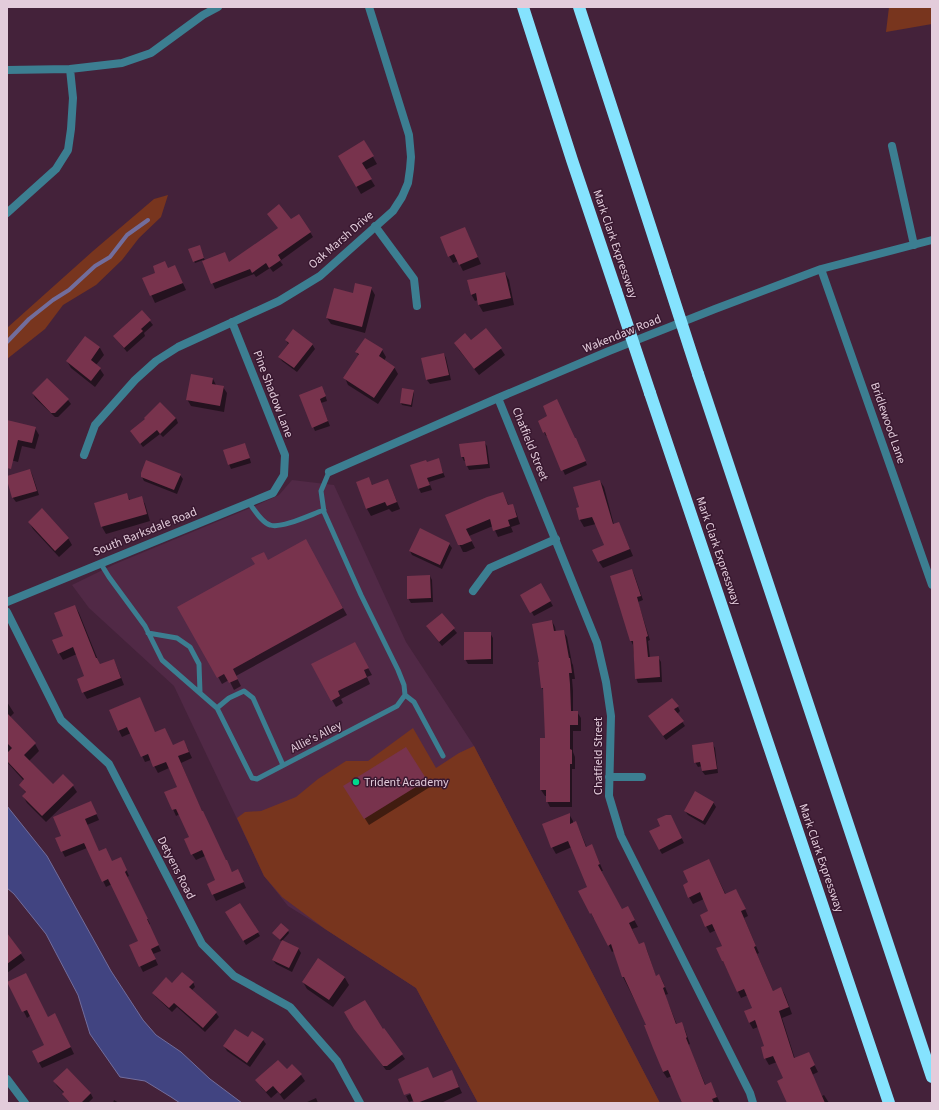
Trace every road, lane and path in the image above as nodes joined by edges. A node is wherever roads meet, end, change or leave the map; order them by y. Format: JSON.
{"nodes":[{"id":1,"x":218,"y":7,"type":"edge"},
{"id":2,"x":369,"y":7,"type":"edge"},
{"id":3,"x":523,"y":7,"type":"edge"},
{"id":4,"x":579,"y":7,"type":"edge"},
{"id":5,"x":70,"y":69,"type":"junction"},
{"id":6,"x":7,"y":70,"type":"edge"},
{"id":7,"x":892,"y":146,"type":"dead end"},
{"id":8,"x":7,"y":213,"type":"edge"},
{"id":9,"x":375,"y":226,"type":"junction"},
{"id":10,"x":932,"y":240,"type":"edge"},
{"id":11,"x":914,"y":245,"type":"junction"},
{"id":12,"x":821,"y":269,"type":"junction"},
{"id":13,"x":417,"y":306,"type":"dead end"},
{"id":14,"x":232,"y":322,"type":"junction"},
{"id":15,"x":498,"y":398,"type":"junction"},
{"id":16,"x":84,"y":455,"type":"dead end"},
{"id":17,"x":329,"y":472,"type":"joint"},
{"id":18,"x":284,"y":475,"type":"joint"},
{"id":19,"x":249,"y":503,"type":"junction"},
{"id":20,"x":324,"y":510,"type":"junction"},
{"id":21,"x":556,"y":539,"type":"junction"},
{"id":22,"x":101,"y":564,"type":"junction"},
{"id":23,"x":932,"y":585,"type":"edge"},
{"id":24,"x":474,"y":591,"type":"dead end"},
{"id":25,"x":7,"y":602,"type":"edge"},
{"id":26,"x":7,"y":612,"type":"edge"},
{"id":27,"x":148,"y":633,"type":"junction"},
{"id":28,"x":200,"y":692,"type":"junction"},
{"id":29,"x":405,"y":695,"type":"junction"},
{"id":30,"x":217,"y":708,"type":"junction"},
{"id":31,"x":442,"y":756,"type":"dead end"},
{"id":32,"x":283,"y":765,"type":"junction"},
{"id":33,"x":642,"y":776,"type":"dead end"},
{"id":34,"x":609,"y":777,"type":"junction"},
{"id":35,"x":932,"y":1077,"type":"edge"},
{"id":36,"x":7,"y":1079,"type":"edge"},
{"id":37,"x":25,"y":1103,"type":"edge"},
{"id":38,"x":360,"y":1103,"type":"edge"},
{"id":39,"x":753,"y":1103,"type":"edge"},
{"id":40,"x":889,"y":1103,"type":"edge"}],
"edges":[{"from":1,"to":5,"type":"street"},
{"from":2,"to":9,"type":"street","name":"Oak Marsh Drive"},
{"from":3,"to":40,"type":"highway","name":"Mark Clark Expressway","bridge":true},
{"from":4,"to":35,"type":"highway","bridge":true},
{"from":5,"to":6,"type":"street"},
{"from":5,"to":8,"type":"street"},
{"from":7,"to":11,"type":"street"},
{"from":9,"to":13,"type":"street"},
{"from":9,"to":14,"type":"street","name":"Oak Marsh Drive"},
{"from":10,"to":11,"type":"street","name":"Wakendaw Road"},
{"from":11,"to":12,"type":"street","name":"Wakendaw Road"},
{"from":12,"to":15,"type":"street","name":"Wakendaw Road"},
{"from":12,"to":23,"type":"street","name":"Bridlewood Lane"},
{"from":14,"to":16,"type":"street","name":"Oak Marsh Drive"},
{"from":14,"to":18,"type":"street","name":"Pine Shadow Lane"},
{"from":15,"to":17,"type":"street","name":"Wakendaw Road"},
{"from":15,"to":21,"type":"street","name":"Chatfield Street"},
{"from":17,"to":20,"type":"lane"},
{"from":18,"to":19,"type":"street","name":"South Barksdale Road"},
{"from":19,"to":20,"type":"lane"},
{"from":19,"to":22,"type":"street","name":"South Barksdale Road"},
{"from":20,"to":29,"type":"lane"},
{"from":21,"to":24,"type":"street"},
{"from":21,"to":34,"type":"street","name":"Chatfield Street"},
{"from":22,"to":25,"type":"street","name":"South Barksdale Road"},
{"from":22,"to":27,"type":"lane","name":"Allie's Alley"},
{"from":26,"to":38,"type":"street","name":"Detyens Road"},
{"from":27,"to":28,"type":"lane","name":"Allie's Alley"},
{"from":27,"to":28,"type":"lane"},
{"from":28,"to":30,"type":"lane","name":"Allie's Alley"},
{"from":29,"to":31,"type":"lane"},
{"from":29,"to":32,"type":"lane","name":"Allie's Alley"},
{"from":30,"to":32,"type":"lane","name":"Allie's Alley"},
{"from":30,"to":32,"type":"lane"},
{"from":33,"to":34,"type":"street"},
{"from":34,"to":39,"type":"street","name":"Chatfield Street"},
{"from":36,"to":37,"type":"street"}]}
